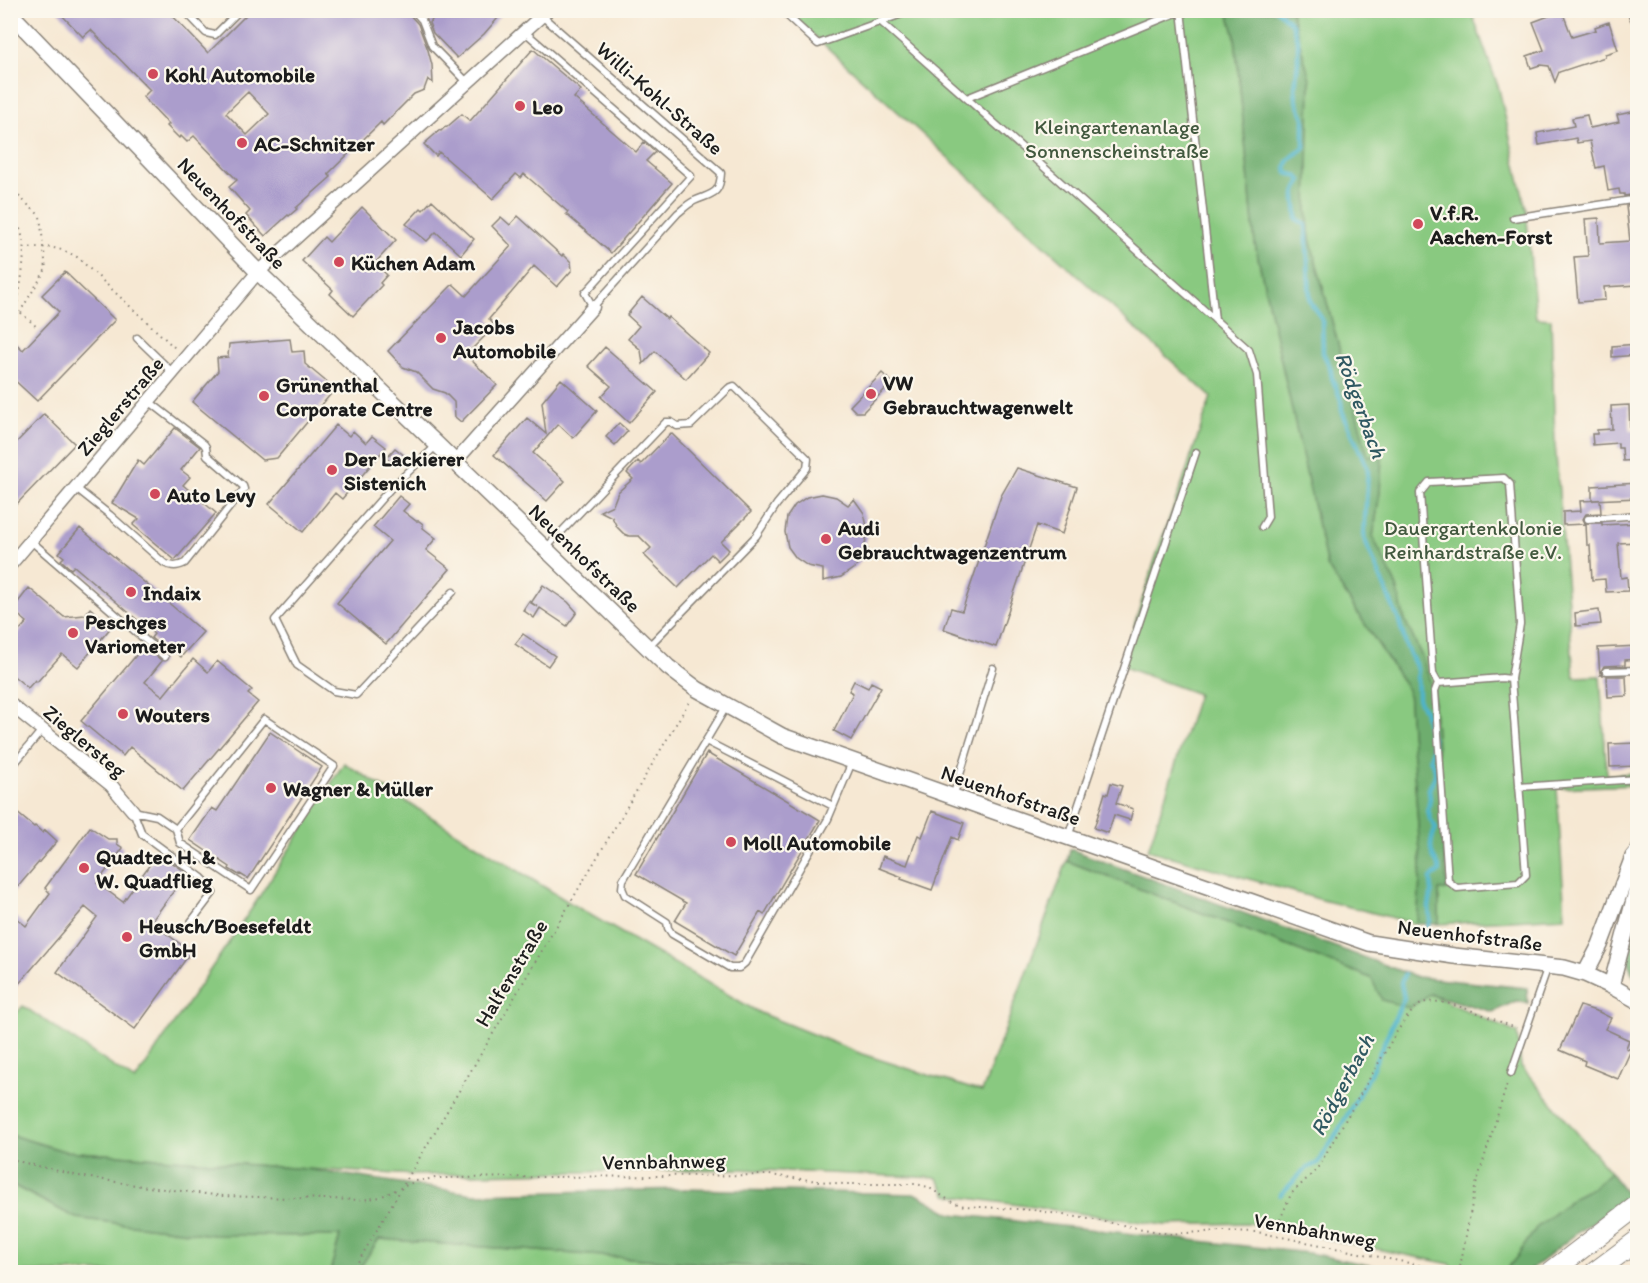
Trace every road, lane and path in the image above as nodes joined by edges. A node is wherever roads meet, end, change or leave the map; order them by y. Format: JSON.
{"nodes":[{"id":1,"x":184,"y":10,"type":"edge"},
{"id":2,"x":240,"y":10,"type":"edge"},
{"id":3,"x":413,"y":10,"type":"edge"},
{"id":4,"x":781,"y":10,"type":"edge"},
{"id":5,"x":913,"y":10,"type":"edge"},
{"id":6,"x":1635,"y":10,"type":"edge"},
{"id":7,"x":1181,"y":11,"type":"edge"},
{"id":8,"x":545,"y":13,"type":"edge"},
{"id":9,"x":10,"y":14,"type":"edge"},
{"id":10,"x":1638,"y":17,"type":"edge"},
{"id":11,"x":881,"y":22,"type":"junction"},
{"id":12,"x":525,"y":32,"type":"junction"},
{"id":13,"x":468,"y":82,"type":"junction"},
{"id":14,"x":967,"y":98,"type":"junction"},
{"id":15,"x":10,"y":188,"type":"edge"},
{"id":16,"x":1638,"y":199,"type":"edge"},
{"id":17,"x":10,"y":214,"type":"edge"},
{"id":18,"x":1513,"y":218,"type":"dead end"},
{"id":19,"x":44,"y":246,"type":"junction"},
{"id":20,"x":24,"y":248,"type":"junction"},
{"id":21,"x":258,"y":272,"type":"junction"},
{"id":22,"x":594,"y":307,"type":"junction"},
{"id":23,"x":18,"y":311,"type":"junction"},
{"id":24,"x":10,"y":314,"type":"edge"},
{"id":25,"x":1215,"y":320,"type":"junction"},
{"id":26,"x":38,"y":328,"type":"dead end"},
{"id":27,"x":137,"y":339,"type":"dead end"},
{"id":28,"x":185,"y":358,"type":"junction"},
{"id":29,"x":173,"y":373,"type":"junction"},
{"id":30,"x":150,"y":402,"type":"junction"},
{"id":31,"x":437,"y":445,"type":"junction"},
{"id":32,"x":1196,"y":453,"type":"dead end"},
{"id":33,"x":455,"y":462,"type":"junction"},
{"id":34,"x":76,"y":488,"type":"junction"},
{"id":35,"x":1638,"y":515,"type":"edge"},
{"id":36,"x":1588,"y":519,"type":"dead end"},
{"id":37,"x":1262,"y":527,"type":"dead end"},
{"id":38,"x":31,"y":541,"type":"junction"},
{"id":39,"x":545,"y":549,"type":"junction"},
{"id":40,"x":12,"y":561,"type":"edge"},
{"id":41,"x":453,"y":592,"type":"dead end"},
{"id":42,"x":647,"y":647,"type":"junction"},
{"id":43,"x":165,"y":657,"type":"dead end"},
{"id":44,"x":993,"y":668,"type":"dead end"},
{"id":45,"x":1606,"y":670,"type":"dead end"},
{"id":46,"x":1638,"y":670,"type":"edge"},
{"id":47,"x":1511,"y":679,"type":"junction"},
{"id":48,"x":1438,"y":683,"type":"junction"},
{"id":49,"x":697,"y":689,"type":"junction"},
{"id":50,"x":10,"y":704,"type":"edge"},
{"id":51,"x":726,"y":707,"type":"junction"},
{"id":52,"x":42,"y":730,"type":"junction"},
{"id":53,"x":706,"y":741,"type":"junction"},
{"id":54,"x":852,"y":762,"type":"junction"},
{"id":55,"x":10,"y":769,"type":"edge"},
{"id":56,"x":1638,"y":779,"type":"edge"},
{"id":57,"x":1519,"y":787,"type":"junction"},
{"id":58,"x":953,"y":797,"type":"junction"},
{"id":59,"x":833,"y":807,"type":"junction"},
{"id":60,"x":133,"y":811,"type":"junction"},
{"id":61,"x":176,"y":829,"type":"junction"},
{"id":62,"x":1068,"y":838,"type":"junction"},
{"id":63,"x":1638,"y":851,"type":"edge"},
{"id":64,"x":1638,"y":885,"type":"edge"},
{"id":65,"x":191,"y":922,"type":"dead end"},
{"id":66,"x":1548,"y":965,"type":"junction"},
{"id":67,"x":1585,"y":974,"type":"junction"},
{"id":68,"x":1611,"y":986,"type":"junction"},
{"id":69,"x":1638,"y":1001,"type":"edge"},
{"id":70,"x":1525,"y":1032,"type":"junction"},
{"id":71,"x":1511,"y":1073,"type":"joint"},
{"id":72,"x":10,"y":1157,"type":"edge"},
{"id":73,"x":402,"y":1188,"type":"junction"},
{"id":74,"x":1638,"y":1205,"type":"edge"},
{"id":75,"x":1280,"y":1220,"type":"dead end"},
{"id":76,"x":1638,"y":1240,"type":"edge"},
{"id":77,"x":1597,"y":1271,"type":"edge"},
{"id":78,"x":352,"y":1272,"type":"edge"},
{"id":79,"x":1453,"y":1272,"type":"edge"},
{"id":80,"x":1458,"y":1272,"type":"edge"},
{"id":81,"x":1551,"y":1272,"type":"edge"}],
"edges":[{"from":1,"to":2,"type":"lane"},
{"from":3,"to":13,"type":"lane"},
{"from":4,"to":11,"type":"lane"},
{"from":5,"to":11,"type":"lane"},
{"from":6,"to":10,"type":"street"},
{"from":7,"to":14,"type":"lane"},
{"from":7,"to":25,"type":"lane"},
{"from":8,"to":12,"type":"street","name":"Zieglerstraße"},
{"from":8,"to":22,"type":"lane","name":"Willi-Kohl-Straße"},
{"from":9,"to":21,"type":"street","name":"Neuenhofstraße"},
{"from":11,"to":14,"type":"lane"},
{"from":12,"to":13,"type":"street","name":"Zieglerstraße"},
{"from":12,"to":22,"type":"lane"},
{"from":13,"to":21,"type":"street","name":"Zieglerstraße"},
{"from":14,"to":25,"type":"lane"},
{"from":15,"to":19,"type":"path"},
{"from":16,"to":18,"type":"lane"},
{"from":17,"to":20,"type":"path"},
{"from":19,"to":20,"type":"path"},
{"from":19,"to":23,"type":"path"},
{"from":19,"to":28,"type":"path"},
{"from":20,"to":23,"type":"path"},
{"from":21,"to":28,"type":"street","name":"Zieglerstraße"},
{"from":21,"to":31,"type":"street","name":"Neuenhofstraße"},
{"from":22,"to":33,"type":"street"},
{"from":23,"to":24,"type":"path"},
{"from":23,"to":26,"type":"path"},
{"from":25,"to":37,"type":"lane"},
{"from":27,"to":29,"type":"lane"},
{"from":28,"to":29,"type":"street","name":"Zieglerstraße"},
{"from":29,"to":30,"type":"street","name":"Zieglerstraße"},
{"from":30,"to":34,"type":"street","name":"Zieglerstraße"},
{"from":30,"to":34,"type":"lane"},
{"from":31,"to":33,"type":"street","name":"Neuenhofstraße"},
{"from":31,"to":41,"type":"lane"},
{"from":32,"to":62,"type":"lane"},
{"from":33,"to":39,"type":"street","name":"Neuenhofstraße"},
{"from":34,"to":38,"type":"street","name":"Zieglerstraße"},
{"from":35,"to":36,"type":"lane"},
{"from":38,"to":40,"type":"street","name":"Zieglerstraße"},
{"from":38,"to":43,"type":"lane"},
{"from":39,"to":42,"type":"street","name":"Neuenhofstraße"},
{"from":39,"to":42,"type":"lane"},
{"from":42,"to":49,"type":"street","name":"Neuenhofstraße"},
{"from":44,"to":58,"type":"lane"},
{"from":45,"to":46,"type":"lane"},
{"from":47,"to":48,"type":"lane"},
{"from":47,"to":48,"type":"lane"},
{"from":47,"to":57,"type":"lane"},
{"from":48,"to":57,"type":"lane"},
{"from":49,"to":51,"type":"street","name":"Neuenhofstraße"},
{"from":49,"to":73,"type":"path","name":"Halfenstraße"},
{"from":50,"to":52,"type":"street","name":"Zieglersteg"},
{"from":51,"to":53,"type":"lane"},
{"from":51,"to":54,"type":"street","name":"Neuenhofstraße"},
{"from":52,"to":55,"type":"lane"},
{"from":52,"to":60,"type":"street","name":"Zieglersteg"},
{"from":53,"to":59,"type":"lane"},
{"from":53,"to":59,"type":"lane"},
{"from":54,"to":58,"type":"street","name":"Neuenhofstraße"},
{"from":54,"to":59,"type":"lane"},
{"from":56,"to":57,"type":"lane"},
{"from":58,"to":62,"type":"street","name":"Neuenhofstraße"},
{"from":60,"to":61,"type":"lane"},
{"from":60,"to":65,"type":"lane"},
{"from":61,"to":61,"type":"lane"},
{"from":62,"to":66,"type":"street","name":"Neuenhofstraße"},
{"from":63,"to":67,"type":"street"},
{"from":64,"to":68,"type":"street"},
{"from":66,"to":67,"type":"street","name":"Neuenhofstraße"},
{"from":66,"to":70,"type":"lane"},
{"from":67,"to":68,"type":"street","name":"Neuenhofstraße"},
{"from":68,"to":69,"type":"street","name":"Neuenhofstraße"},
{"from":70,"to":71,"type":"lane"},
{"from":70,"to":75,"type":"path"},
{"from":71,"to":80,"type":"path"},
{"from":72,"to":73,"type":"path","name":"Vennbahnweg"},
{"from":73,"to":78,"type":"path","name":"Halfenstraße"},
{"from":73,"to":79,"type":"path","name":"Vennbahnweg"},
{"from":74,"to":81,"type":"main road"},
{"from":76,"to":77,"type":"main road"}]}
